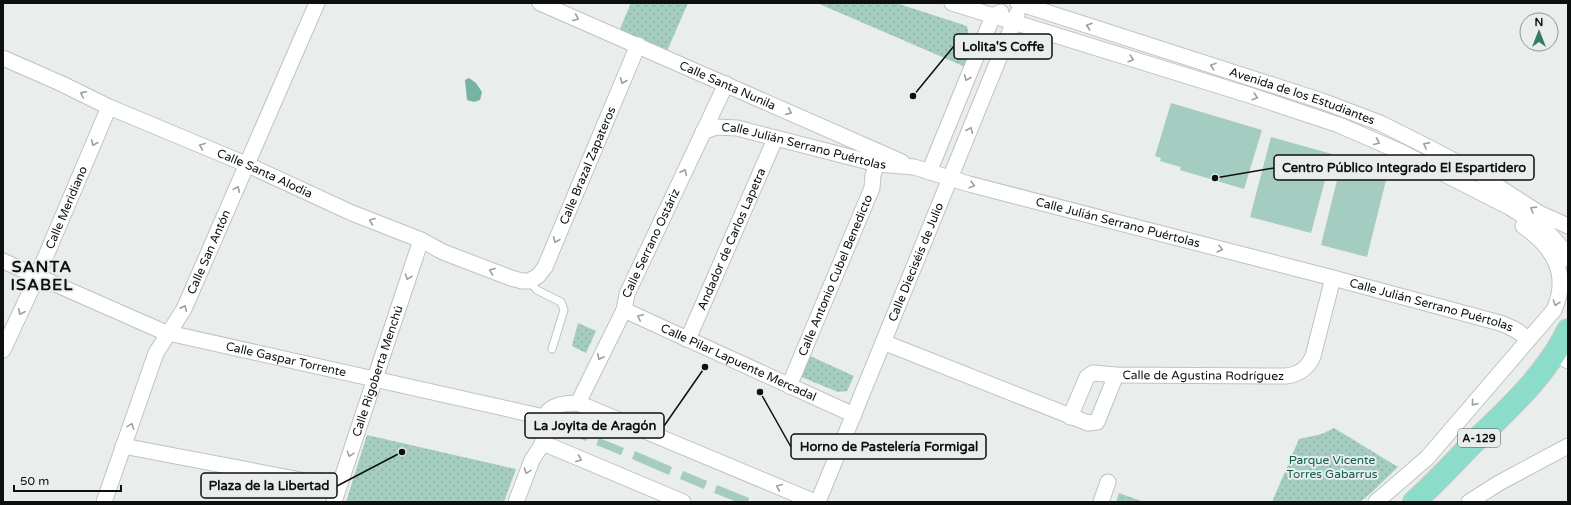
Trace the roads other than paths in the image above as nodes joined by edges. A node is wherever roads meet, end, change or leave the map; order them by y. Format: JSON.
{"nodes":[{"id":1,"x":317,"y":3,"type":"edge"},
{"id":2,"x":540,"y":3,"type":"edge"},
{"id":3,"x":952,"y":3,"type":"edge"},
{"id":4,"x":1019,"y":3,"type":"edge"},
{"id":5,"x":993,"y":16,"type":"junction"},
{"id":6,"x":1014,"y":23,"type":"junction"},
{"id":7,"x":638,"y":45,"type":"junction"},
{"id":8,"x":3,"y":58,"type":"edge"},
{"id":9,"x":726,"y":84,"type":"junction"},
{"id":10,"x":109,"y":108,"type":"junction"},
{"id":11,"x":703,"y":132,"type":"junction"},
{"id":12,"x":775,"y":139,"type":"junction"},
{"id":13,"x":877,"y":164,"type":"junction"},
{"id":14,"x":248,"y":165,"type":"junction"},
{"id":15,"x":914,"y":167,"type":"junction"},
{"id":16,"x":929,"y":172,"type":"junction"},
{"id":17,"x":950,"y":179,"type":"junction"},
{"id":18,"x":1568,"y":226,"type":"edge"},
{"id":19,"x":421,"y":240,"type":"junction"},
{"id":20,"x":3,"y":261,"type":"edge"},
{"id":21,"x":1563,"y":262,"type":"edge"},
{"id":22,"x":37,"y":277,"type":"junction"},
{"id":23,"x":1333,"y":278,"type":"junction"},
{"id":24,"x":529,"y":280,"type":"junction"},
{"id":25,"x":624,"y":310,"type":"junction"},
{"id":26,"x":1568,"y":330,"type":"edge"},
{"id":27,"x":169,"y":333,"type":"junction"},
{"id":28,"x":686,"y":338,"type":"junction"},
{"id":29,"x":1528,"y":340,"type":"junction"},
{"id":30,"x":883,"y":342,"type":"junction"},
{"id":31,"x":552,"y":349,"type":"dead end"},
{"id":32,"x":3,"y":350,"type":"edge"},
{"id":33,"x":1567,"y":359,"type":"edge"},
{"id":34,"x":1542,"y":373,"type":"junction"},
{"id":35,"x":1116,"y":375,"type":"junction"},
{"id":36,"x":374,"y":379,"type":"junction"},
{"id":37,"x":789,"y":386,"type":"junction"},
{"id":38,"x":578,"y":403,"type":"junction"},
{"id":39,"x":854,"y":415,"type":"junction"},
{"id":40,"x":544,"y":417,"type":"junction"},
{"id":41,"x":1070,"y":417,"type":"junction"},
{"id":42,"x":544,"y":443,"type":"junction"},
{"id":43,"x":123,"y":446,"type":"junction"},
{"id":44,"x":1568,"y":446,"type":"edge"},
{"id":45,"x":1108,"y":482,"type":"dead end"},
{"id":46,"x":332,"y":486,"type":"dead end"},
{"id":47,"x":104,"y":502,"type":"edge"},
{"id":48,"x":334,"y":502,"type":"edge"},
{"id":49,"x":516,"y":502,"type":"edge"},
{"id":50,"x":683,"y":502,"type":"edge"},
{"id":51,"x":817,"y":502,"type":"edge"},
{"id":52,"x":1101,"y":502,"type":"edge"},
{"id":53,"x":1376,"y":502,"type":"edge"},
{"id":54,"x":1414,"y":502,"type":"edge"},
{"id":55,"x":1469,"y":502,"type":"edge"}],
"edges":[{"from":1,"to":14,"type":"street","name":"Calle San Antón"},
{"from":2,"to":7,"type":"street","name":"Calle Santa Nunila","one_way":true},
{"from":3,"to":5,"type":"street","name":"Avenida de los Estudiantes"},
{"from":4,"to":5,"type":"street"},
{"from":4,"to":6,"type":"street"},
{"from":18,"to":4,"type":"street","name":"Avenida de los Estudiantes","one_way":true},
{"from":5,"to":6,"type":"street","name":"Avenida de los Estudiantes"},
{"from":5,"to":16,"type":"street","one_way":true},
{"from":17,"to":6,"type":"street","name":"Calle Dieciséis de Julio","one_way":true},
{"from":6,"to":21,"type":"street","name":"Avenida de los Estudiantes","one_way":true},
{"from":7,"to":9,"type":"street","name":"Calle Santa Nunila"},
{"from":7,"to":24,"type":"street","name":"Calle Brazal Zapateros","one_way":true},
{"from":10,"to":8,"type":"street","name":"Calle Santa Alodia","one_way":true},
{"from":9,"to":11,"type":"street","name":"Calle Serrano Ostáriz"},
{"from":9,"to":15,"type":"street","name":"Calle Santa Nunila","one_way":true},
{"from":14,"to":10,"type":"street","name":"Calle Santa Alodia","one_way":true},
{"from":10,"to":22,"type":"street","name":"Calle Meridiano","one_way":true},
{"from":11,"to":12,"type":"street","name":"Calle Julián Serrano Puértolas"},
{"from":25,"to":11,"type":"street","name":"Calle Serrano Ostáriz","one_way":true},
{"from":12,"to":13,"type":"street","name":"Calle Julián Serrano Puértolas"},
{"from":12,"to":28,"type":"street","name":"Andador de Carlos Lapetra"},
{"from":13,"to":15,"type":"street","name":"Calle Julián Serrano Puértolas"},
{"from":13,"to":37,"type":"street","name":"Calle Antonio Cubel Benedicto"},
{"from":19,"to":14,"type":"street","name":"Calle Santa Alodia","one_way":true},
{"from":27,"to":14,"type":"street","name":"Calle San Antón","one_way":true},
{"from":15,"to":16,"type":"street","name":"Calle Julián Serrano Puértolas"},
{"from":16,"to":17,"type":"street","name":"Calle Julián Serrano Puértolas"},
{"from":17,"to":23,"type":"street","name":"Calle Julián Serrano Puértolas","one_way":true},
{"from":17,"to":30,"type":"street","name":"Calle Dieciséis de Julio"},
{"from":24,"to":19,"type":"street","name":"Calle Santa Alodia","one_way":true},
{"from":19,"to":36,"type":"street","name":"Calle Rigoberta Menchú","one_way":true},
{"from":20,"to":22,"type":"street","name":"Calle Gaspar Torrente"},
{"from":21,"to":29,"type":"street","one_way":true},
{"from":22,"to":27,"type":"street","name":"Calle Gaspar Torrente"},
{"from":22,"to":32,"type":"street","name":"Calle Meridiano","one_way":true},
{"from":23,"to":29,"type":"street","name":"Calle Julián Serrano Puértolas"},
{"from":23,"to":35,"type":"street","name":"Calle de Agustina Rodríguez"},
{"from":24,"to":31,"type":"lane"},
{"from":28,"to":25,"type":"street","name":"Calle Pilar Lapuente Mercadal","one_way":true},
{"from":25,"to":38,"type":"street","name":"Calle Serrano Ostáriz","one_way":true},
{"from":26,"to":34,"type":"main road","number":"A-129"},
{"from":27,"to":36,"type":"street","name":"Calle Gaspar Torrente"},
{"from":43,"to":27,"type":"street","name":"Calle San Antón","one_way":true},
{"from":28,"to":37,"type":"street","name":"Calle Pilar Lapuente Mercadal"},
{"from":29,"to":53,"type":"street","one_way":true},
{"from":30,"to":39,"type":"street","name":"Calle Dieciséis de Julio"},
{"from":30,"to":41,"type":"street","name":"Calle de Agustina Rodríguez"},
{"from":33,"to":34,"type":"main road","number":"A-129"},
{"from":34,"to":54,"type":"main road","number":"A-129"},
{"from":35,"to":41,"type":"street"},
{"from":35,"to":41,"type":"street","name":"Calle de Agustina Rodríguez"},
{"from":36,"to":40,"type":"street","name":"Calle Gaspar Torrente"},
{"from":36,"to":48,"type":"street","name":"Calle Rigoberta Menchú","one_way":true},
{"from":37,"to":39,"type":"street","name":"Calle Pilar Lapuente Mercadal"},
{"from":38,"to":40,"type":"street"},
{"from":51,"to":38,"type":"street","one_way":true},
{"from":39,"to":51,"type":"street","name":"Calle Dieciséis de Julio"},
{"from":40,"to":42,"type":"street"},
{"from":42,"to":49,"type":"street","one_way":true},
{"from":42,"to":50,"type":"street","one_way":true},
{"from":43,"to":46,"type":"street"},
{"from":43,"to":47,"type":"street","name":"Calle San Antón"},
{"from":44,"to":55,"type":"street"},
{"from":45,"to":52,"type":"street"}]}
